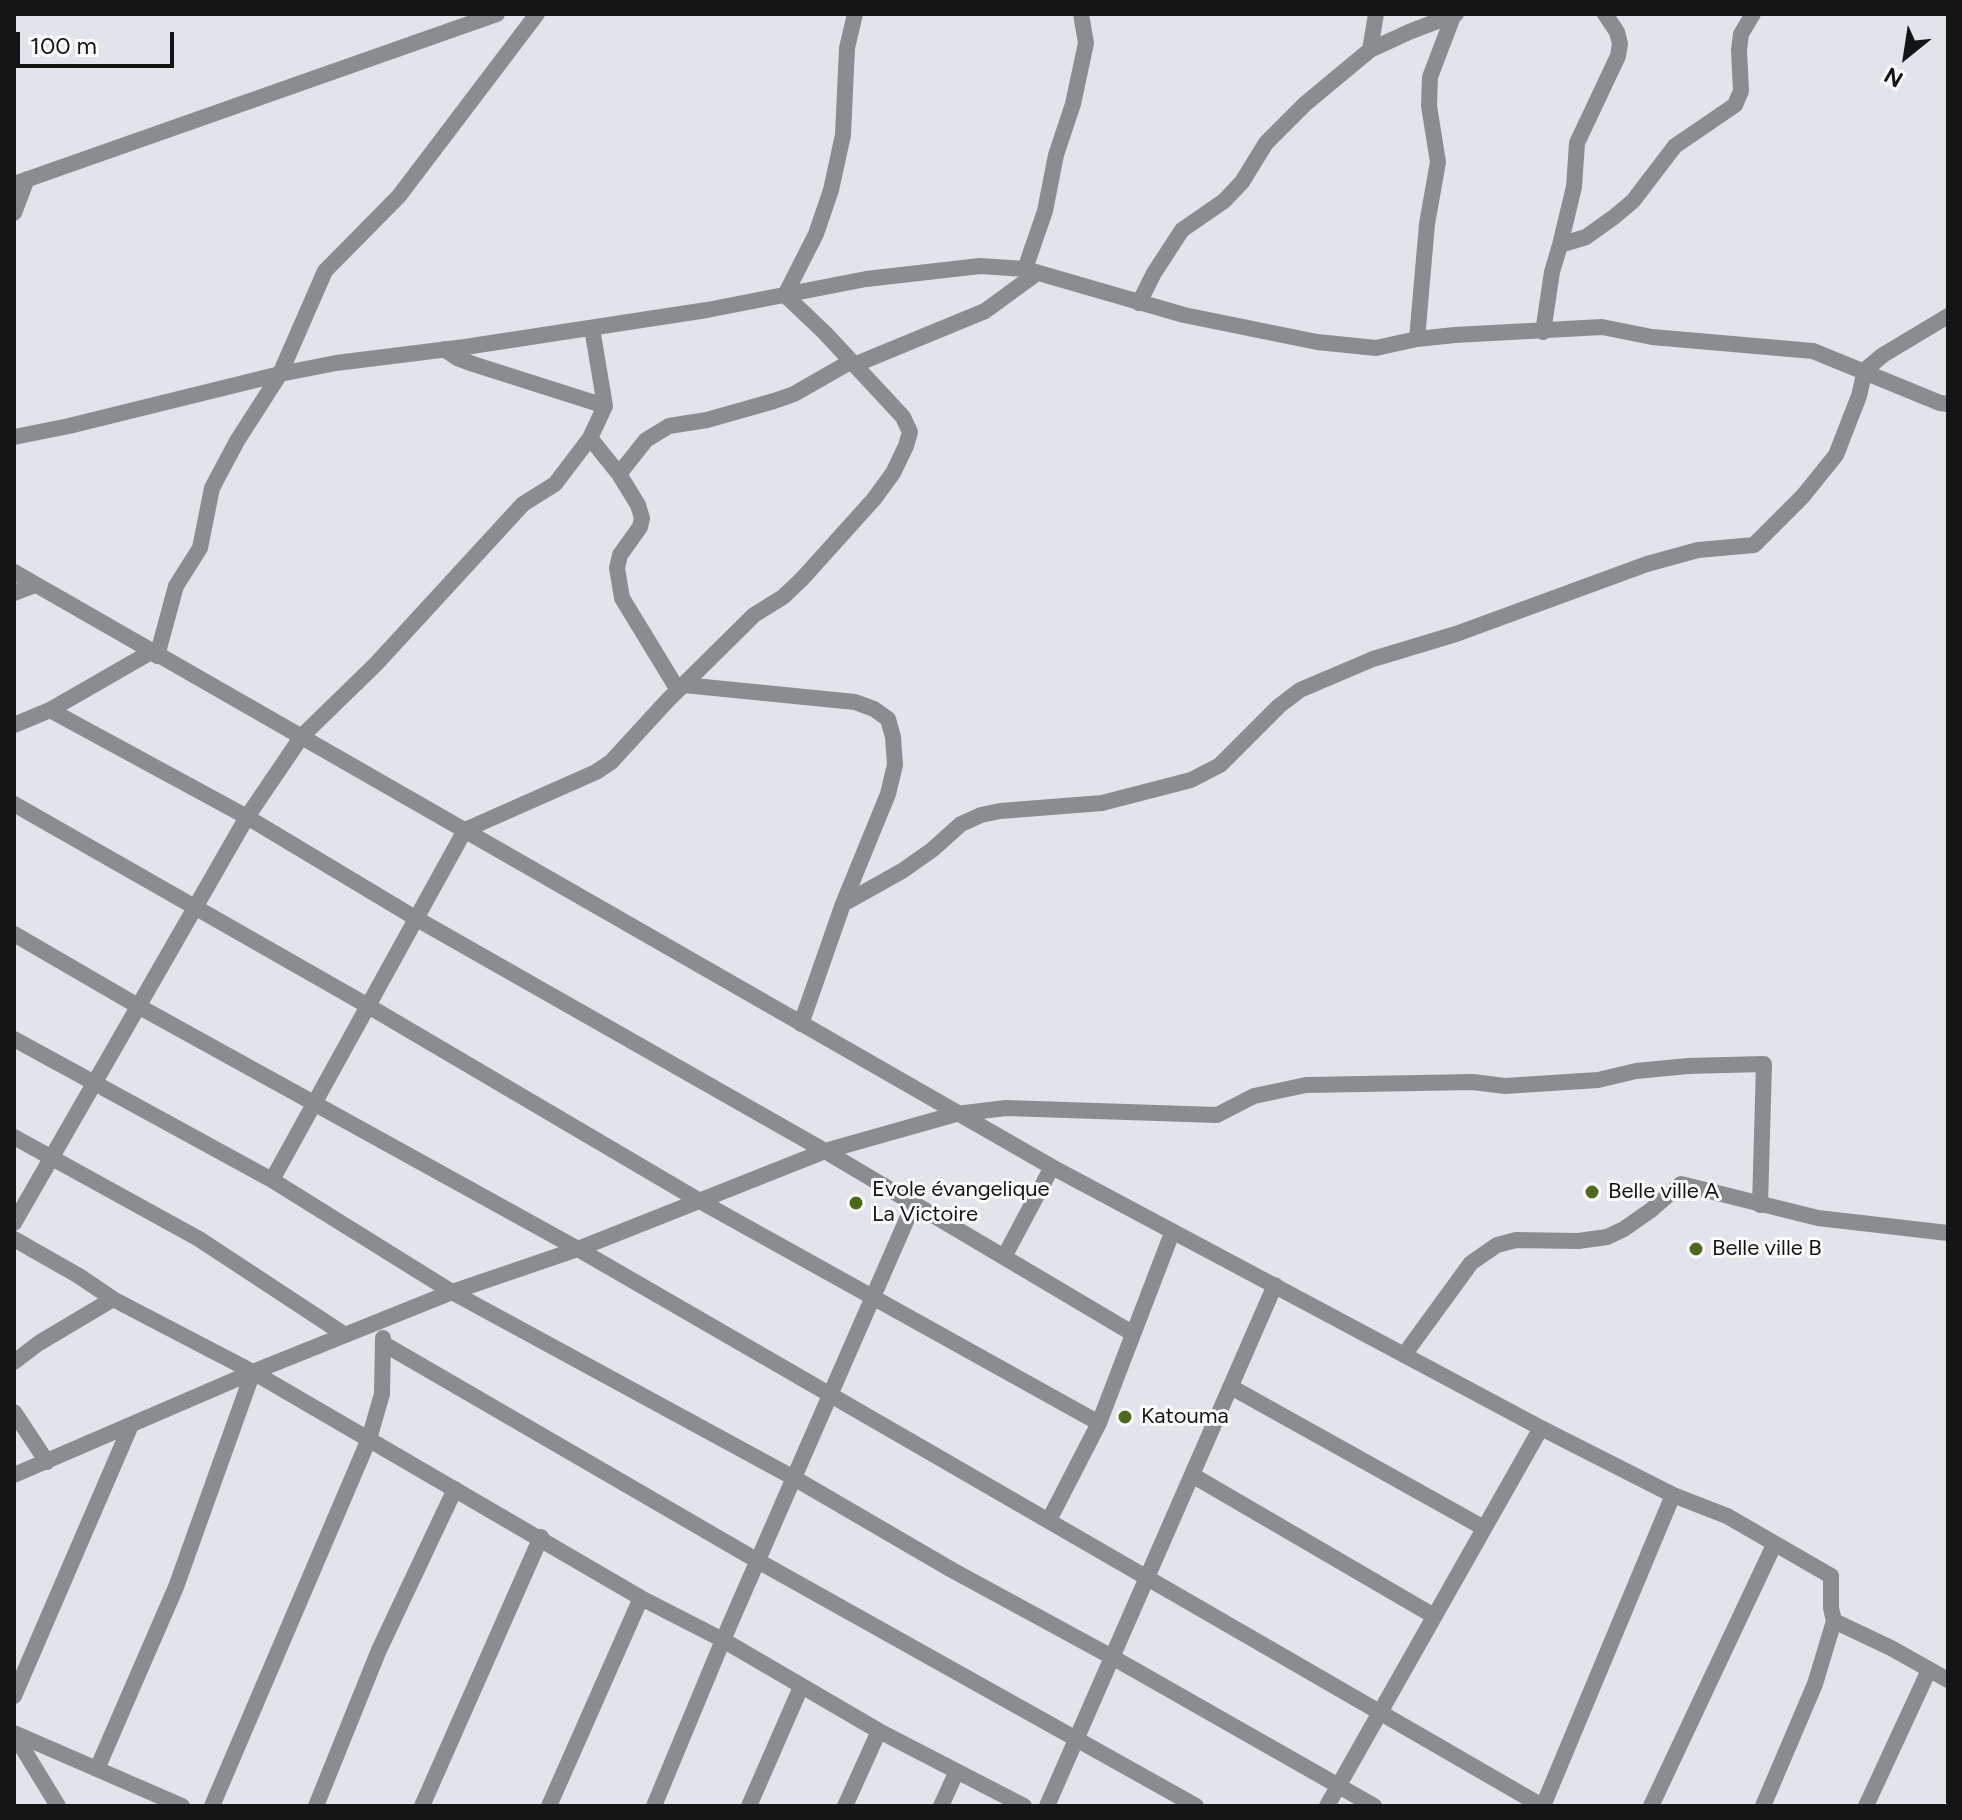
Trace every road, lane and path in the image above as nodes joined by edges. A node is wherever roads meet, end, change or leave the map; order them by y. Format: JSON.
{"nodes":[{"id":1,"x":497,"y":14,"type":"edge"},
{"id":2,"x":537,"y":14,"type":"edge"},
{"id":3,"x":855,"y":14,"type":"edge"},
{"id":4,"x":1081,"y":14,"type":"edge"},
{"id":5,"x":1376,"y":14,"type":"edge"},
{"id":6,"x":1605,"y":14,"type":"edge"},
{"id":7,"x":1753,"y":14,"type":"edge"},
{"id":8,"x":1454,"y":15,"type":"edge"},
{"id":9,"x":1370,"y":50,"type":"junction"},
{"id":10,"x":20,"y":182,"type":"edge"},
{"id":11,"x":14,"y":213,"type":"edge"},
{"id":12,"x":1560,"y":245,"type":"junction"},
{"id":13,"x":1031,"y":271,"type":"junction"},
{"id":14,"x":785,"y":295,"type":"junction"},
{"id":15,"x":1948,"y":299,"type":"edge"},
{"id":16,"x":1139,"y":303,"type":"junction"},
{"id":17,"x":1944,"y":319,"type":"edge"},
{"id":18,"x":592,"y":328,"type":"junction"},
{"id":19,"x":1543,"y":332,"type":"junction"},
{"id":20,"x":1417,"y":339,"type":"junction"},
{"id":21,"x":444,"y":349,"type":"junction"},
{"id":22,"x":852,"y":363,"type":"junction"},
{"id":23,"x":1865,"y":370,"type":"junction"},
{"id":24,"x":280,"y":374,"type":"junction"},
{"id":25,"x":1948,"y":404,"type":"edge"},
{"id":26,"x":605,"y":406,"type":"junction"},
{"id":27,"x":14,"y":437,"type":"edge"},
{"id":28,"x":590,"y":438,"type":"junction"},
{"id":29,"x":619,"y":474,"type":"junction"},
{"id":30,"x":14,"y":572,"type":"edge"},
{"id":31,"x":35,"y":585,"type":"junction"},
{"id":32,"x":14,"y":593,"type":"edge"},
{"id":33,"x":154,"y":654,"type":"junction"},
{"id":34,"x":681,"y":687,"type":"junction"},
{"id":35,"x":50,"y":710,"type":"junction"},
{"id":36,"x":14,"y":725,"type":"edge"},
{"id":37,"x":302,"y":736,"type":"junction"},
{"id":38,"x":14,"y":804,"type":"edge"},
{"id":39,"x":247,"y":817,"type":"junction"},
{"id":40,"x":465,"y":830,"type":"junction"},
{"id":41,"x":843,"y":904,"type":"junction"},
{"id":42,"x":195,"y":907,"type":"junction"},
{"id":43,"x":417,"y":919,"type":"junction"},
{"id":44,"x":14,"y":934,"type":"edge"},
{"id":45,"x":138,"y":1006,"type":"junction"},
{"id":46,"x":370,"y":1007,"type":"junction"},
{"id":47,"x":801,"y":1024,"type":"junction"},
{"id":48,"x":14,"y":1039,"type":"edge"},
{"id":49,"x":94,"y":1084,"type":"junction"},
{"id":50,"x":314,"y":1102,"type":"junction"},
{"id":51,"x":956,"y":1114,"type":"junction"},
{"id":52,"x":14,"y":1137,"type":"edge"},
{"id":53,"x":825,"y":1151,"type":"junction"},
{"id":54,"x":52,"y":1157,"type":"junction"},
{"id":55,"x":1052,"y":1167,"type":"junction"},
{"id":56,"x":272,"y":1180,"type":"junction"},
{"id":57,"x":698,"y":1200,"type":"junction"},
{"id":58,"x":914,"y":1203,"type":"junction"},
{"id":59,"x":1760,"y":1205,"type":"junction"},
{"id":60,"x":14,"y":1223,"type":"edge"},
{"id":61,"x":1172,"y":1233,"type":"junction"},
{"id":62,"x":1948,"y":1233,"type":"edge"},
{"id":63,"x":14,"y":1239,"type":"edge"},
{"id":64,"x":578,"y":1249,"type":"junction"},
{"id":65,"x":1004,"y":1257,"type":"junction"},
{"id":66,"x":1275,"y":1285,"type":"junction"},
{"id":67,"x":452,"y":1292,"type":"junction"},
{"id":68,"x":874,"y":1296,"type":"junction"},
{"id":69,"x":113,"y":1299,"type":"junction"},
{"id":70,"x":380,"y":1322,"type":"junction"},
{"id":71,"x":1132,"y":1333,"type":"junction"},
{"id":72,"x":345,"y":1335,"type":"junction"},
{"id":73,"x":384,"y":1344,"type":"junction"},
{"id":74,"x":1404,"y":1355,"type":"junction"},
{"id":75,"x":14,"y":1362,"type":"edge"},
{"id":76,"x":253,"y":1372,"type":"junction"},
{"id":77,"x":1231,"y":1387,"type":"junction"},
{"id":78,"x":830,"y":1395,"type":"junction"},
{"id":79,"x":14,"y":1412,"type":"edge"},
{"id":80,"x":1099,"y":1423,"type":"junction"},
{"id":81,"x":131,"y":1425,"type":"junction"},
{"id":82,"x":1541,"y":1428,"type":"junction"},
{"id":83,"x":369,"y":1439,"type":"junction"},
{"id":84,"x":47,"y":1462,"type":"junction"},
{"id":85,"x":14,"y":1475,"type":"edge"},
{"id":86,"x":1192,"y":1475,"type":"junction"},
{"id":87,"x":794,"y":1478,"type":"junction"},
{"id":88,"x":455,"y":1489,"type":"junction"},
{"id":89,"x":1673,"y":1495,"type":"junction"},
{"id":90,"x":1049,"y":1520,"type":"junction"},
{"id":91,"x":1484,"y":1528,"type":"junction"},
{"id":92,"x":541,"y":1537,"type":"junction"},
{"id":93,"x":1774,"y":1545,"type":"junction"},
{"id":94,"x":758,"y":1561,"type":"junction"},
{"id":95,"x":1148,"y":1577,"type":"junction"},
{"id":96,"x":641,"y":1598,"type":"junction"},
{"id":97,"x":1434,"y":1616,"type":"junction"},
{"id":98,"x":1834,"y":1621,"type":"junction"},
{"id":99,"x":723,"y":1640,"type":"junction"},
{"id":100,"x":1112,"y":1657,"type":"junction"},
{"id":101,"x":1929,"y":1670,"type":"junction"},
{"id":102,"x":1948,"y":1680,"type":"edge"},
{"id":103,"x":801,"y":1687,"type":"junction"},
{"id":104,"x":14,"y":1696,"type":"edge"},
{"id":105,"x":1378,"y":1713,"type":"junction"},
{"id":106,"x":879,"y":1731,"type":"junction"},
{"id":107,"x":14,"y":1733,"type":"edge"},
{"id":108,"x":1078,"y":1738,"type":"junction"},
{"id":109,"x":97,"y":1769,"type":"junction"},
{"id":110,"x":956,"y":1773,"type":"junction"},
{"id":111,"x":1339,"y":1785,"type":"junction"},
{"id":112,"x":58,"y":1806,"type":"edge"},
{"id":113,"x":182,"y":1806,"type":"edge"},
{"id":114,"x":212,"y":1806,"type":"edge"},
{"id":115,"x":316,"y":1806,"type":"edge"},
{"id":116,"x":422,"y":1806,"type":"edge"},
{"id":117,"x":549,"y":1806,"type":"edge"},
{"id":118,"x":654,"y":1806,"type":"edge"},
{"id":119,"x":749,"y":1806,"type":"edge"},
{"id":120,"x":845,"y":1806,"type":"edge"},
{"id":121,"x":941,"y":1806,"type":"edge"},
{"id":122,"x":1024,"y":1806,"type":"edge"},
{"id":123,"x":1047,"y":1806,"type":"edge"},
{"id":124,"x":1196,"y":1806,"type":"edge"},
{"id":125,"x":1327,"y":1806,"type":"edge"},
{"id":126,"x":1374,"y":1806,"type":"edge"},
{"id":127,"x":1542,"y":1806,"type":"edge"},
{"id":128,"x":1651,"y":1806,"type":"edge"},
{"id":129,"x":1763,"y":1806,"type":"edge"},
{"id":130,"x":1866,"y":1806,"type":"edge"}],
"edges":[{"from":1,"to":10,"type":"street"},
{"from":2,"to":24,"type":"street"},
{"from":3,"to":14,"type":"street"},
{"from":4,"to":13,"type":"street"},
{"from":5,"to":9,"type":"street"},
{"from":6,"to":12,"type":"street"},
{"from":7,"to":12,"type":"street"},
{"from":8,"to":9,"type":"street"},
{"from":8,"to":20,"type":"street"},
{"from":9,"to":16,"type":"street"},
{"from":10,"to":11,"type":"street"},
{"from":12,"to":19,"type":"street"},
{"from":13,"to":14,"type":"street"},
{"from":13,"to":16,"type":"street"},
{"from":13,"to":22,"type":"street"},
{"from":14,"to":18,"type":"street"},
{"from":14,"to":22,"type":"street"},
{"from":15,"to":17,"type":"street"},
{"from":16,"to":20,"type":"street"},
{"from":17,"to":23,"type":"street"},
{"from":18,"to":21,"type":"street"},
{"from":18,"to":26,"type":"street"},
{"from":19,"to":20,"type":"street"},
{"from":19,"to":23,"type":"street"},
{"from":21,"to":24,"type":"street"},
{"from":21,"to":26,"type":"street"},
{"from":22,"to":29,"type":"street"},
{"from":22,"to":34,"type":"street"},
{"from":23,"to":25,"type":"street"},
{"from":23,"to":41,"type":"street"},
{"from":24,"to":27,"type":"street"},
{"from":24,"to":33,"type":"street"},
{"from":26,"to":28,"type":"street"},
{"from":28,"to":29,"type":"street"},
{"from":28,"to":37,"type":"street"},
{"from":29,"to":34,"type":"street"},
{"from":30,"to":31,"type":"street"},
{"from":31,"to":32,"type":"street"},
{"from":31,"to":33,"type":"street"},
{"from":33,"to":35,"type":"street"},
{"from":33,"to":37,"type":"street"},
{"from":34,"to":40,"type":"street"},
{"from":34,"to":41,"type":"street"},
{"from":35,"to":36,"type":"street"},
{"from":35,"to":39,"type":"street"},
{"from":37,"to":39,"type":"street"},
{"from":37,"to":40,"type":"street"},
{"from":38,"to":42,"type":"street"},
{"from":39,"to":42,"type":"street"},
{"from":39,"to":43,"type":"street"},
{"from":40,"to":43,"type":"street"},
{"from":40,"to":47,"type":"street"},
{"from":41,"to":47,"type":"street"},
{"from":42,"to":45,"type":"street"},
{"from":42,"to":46,"type":"street"},
{"from":43,"to":46,"type":"street"},
{"from":43,"to":53,"type":"street"},
{"from":44,"to":45,"type":"street"},
{"from":45,"to":49,"type":"street"},
{"from":45,"to":50,"type":"street"},
{"from":46,"to":50,"type":"street"},
{"from":46,"to":57,"type":"street"},
{"from":47,"to":51,"type":"street"},
{"from":48,"to":49,"type":"street"},
{"from":49,"to":54,"type":"street"},
{"from":49,"to":56,"type":"street"},
{"from":50,"to":56,"type":"street"},
{"from":50,"to":64,"type":"street"},
{"from":51,"to":53,"type":"street"},
{"from":51,"to":55,"type":"street"},
{"from":51,"to":59,"type":"street"},
{"from":52,"to":54,"type":"street"},
{"from":53,"to":57,"type":"street"},
{"from":53,"to":58,"type":"street"},
{"from":54,"to":60,"type":"street"},
{"from":54,"to":72,"type":"street"},
{"from":55,"to":61,"type":"street"},
{"from":55,"to":65,"type":"street"},
{"from":56,"to":67,"type":"street"},
{"from":57,"to":64,"type":"street"},
{"from":57,"to":68,"type":"street"},
{"from":58,"to":65,"type":"street"},
{"from":58,"to":68,"type":"street"},
{"from":59,"to":62,"type":"street"},
{"from":59,"to":74,"type":"street"},
{"from":61,"to":66,"type":"street"},
{"from":61,"to":71,"type":"street"},
{"from":63,"to":69,"type":"street"},
{"from":64,"to":67,"type":"street"},
{"from":64,"to":78,"type":"street"},
{"from":65,"to":71,"type":"street"},
{"from":66,"to":74,"type":"street"},
{"from":66,"to":77,"type":"street"},
{"from":67,"to":70,"type":"street"},
{"from":67,"to":87,"type":"street"},
{"from":68,"to":78,"type":"street"},
{"from":68,"to":80,"type":"street"},
{"from":69,"to":75,"type":"street"},
{"from":69,"to":76,"type":"street"},
{"from":70,"to":72,"type":"street"},
{"from":70,"to":73,"type":"street"},
{"from":71,"to":80,"type":"street"},
{"from":72,"to":76,"type":"street"},
{"from":73,"to":83,"type":"street"},
{"from":73,"to":94,"type":"street"},
{"from":74,"to":82,"type":"street"},
{"from":76,"to":81,"type":"street"},
{"from":76,"to":83,"type":"street"},
{"from":76,"to":109,"type":"street"},
{"from":77,"to":86,"type":"street"},
{"from":77,"to":91,"type":"street"},
{"from":78,"to":87,"type":"street"},
{"from":78,"to":90,"type":"street"},
{"from":79,"to":84,"type":"street"},
{"from":80,"to":90,"type":"street"},
{"from":81,"to":84,"type":"street"},
{"from":81,"to":104,"type":"street"},
{"from":82,"to":89,"type":"street"},
{"from":82,"to":91,"type":"street"},
{"from":83,"to":88,"type":"street"},
{"from":83,"to":114,"type":"street"},
{"from":84,"to":85,"type":"street"},
{"from":86,"to":95,"type":"street"},
{"from":86,"to":97,"type":"street"},
{"from":87,"to":94,"type":"street"},
{"from":87,"to":100,"type":"street"},
{"from":88,"to":92,"type":"street"},
{"from":88,"to":115,"type":"street"},
{"from":89,"to":93,"type":"street"},
{"from":89,"to":127,"type":"street"},
{"from":90,"to":95,"type":"street"},
{"from":91,"to":97,"type":"street"},
{"from":92,"to":96,"type":"street"},
{"from":92,"to":116,"type":"street"},
{"from":93,"to":98,"type":"street"},
{"from":93,"to":128,"type":"street"},
{"from":94,"to":99,"type":"street"},
{"from":94,"to":108,"type":"street"},
{"from":95,"to":100,"type":"street"},
{"from":95,"to":105,"type":"street"},
{"from":96,"to":99,"type":"street"},
{"from":96,"to":117,"type":"street"},
{"from":97,"to":105,"type":"street"},
{"from":98,"to":101,"type":"street"},
{"from":98,"to":129,"type":"street"},
{"from":99,"to":103,"type":"street"},
{"from":99,"to":118,"type":"street"},
{"from":100,"to":108,"type":"street"},
{"from":100,"to":111,"type":"street"},
{"from":101,"to":102,"type":"street"},
{"from":101,"to":130,"type":"street"},
{"from":103,"to":106,"type":"street"},
{"from":103,"to":119,"type":"street"},
{"from":105,"to":111,"type":"street"},
{"from":105,"to":127,"type":"street"},
{"from":106,"to":110,"type":"street"},
{"from":106,"to":120,"type":"street"},
{"from":107,"to":109,"type":"street"},
{"from":107,"to":112,"type":"street"},
{"from":108,"to":123,"type":"street"},
{"from":108,"to":124,"type":"street"},
{"from":109,"to":113,"type":"street"},
{"from":110,"to":121,"type":"street"},
{"from":110,"to":122,"type":"street"},
{"from":111,"to":125,"type":"street"},
{"from":111,"to":126,"type":"street"}]}
